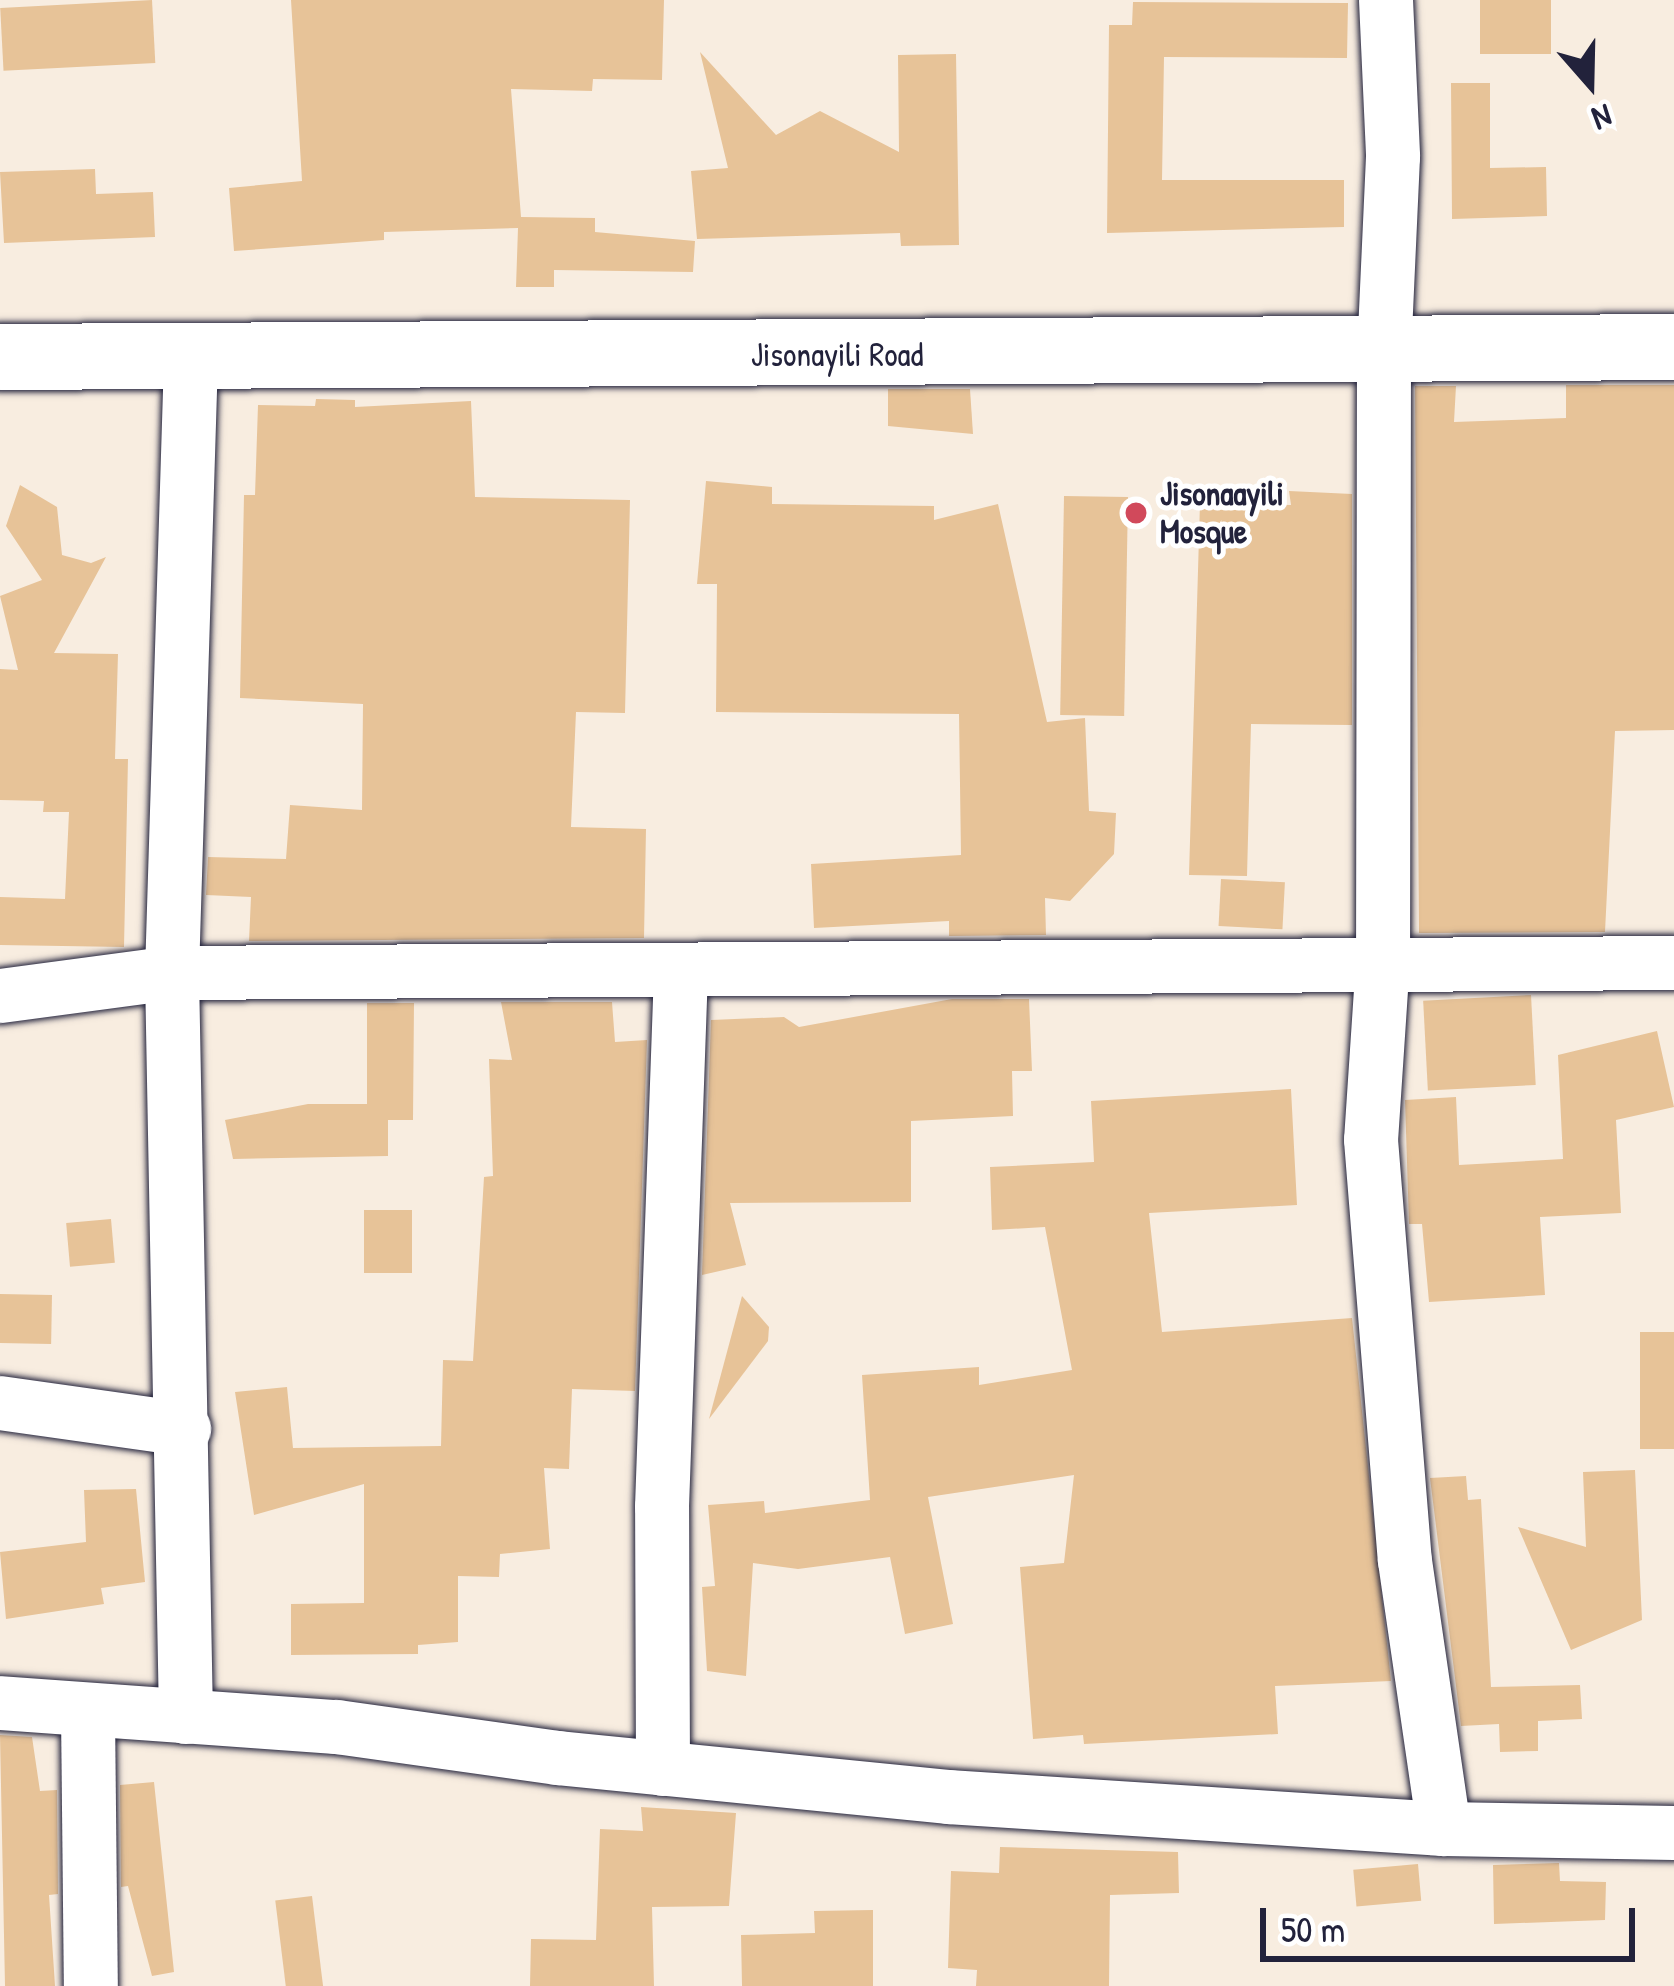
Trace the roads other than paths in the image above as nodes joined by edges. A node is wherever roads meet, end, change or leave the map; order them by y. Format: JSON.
{"nodes":[{"id":1,"x":1386,"y":0,"type":"edge"},
{"id":2,"x":1674,"y":347,"type":"edge"},
{"id":3,"x":1384,"y":352,"type":"junction"},
{"id":4,"x":0,"y":357,"type":"edge"},
{"id":5,"x":191,"y":358,"type":"junction"},
{"id":6,"x":1383,"y":961,"type":"junction"},
{"id":7,"x":1674,"y":963,"type":"edge"},
{"id":8,"x":681,"y":970,"type":"junction"},
{"id":9,"x":172,"y":974,"type":"junction"},
{"id":10,"x":0,"y":996,"type":"edge"},
{"id":11,"x":0,"y":1403,"type":"edge"},
{"id":12,"x":184,"y":1429,"type":"junction"},
{"id":13,"x":0,"y":1703,"type":"edge"},
{"id":14,"x":88,"y":1712,"type":"junction"},
{"id":15,"x":186,"y":1717,"type":"junction"},
{"id":16,"x":663,"y":1769,"type":"junction"},
{"id":17,"x":1444,"y":1828,"type":"junction"},
{"id":18,"x":1674,"y":1833,"type":"edge"},
{"id":19,"x":91,"y":1986,"type":"edge"}],
"edges":[{"from":1,"to":3,"type":"street"},
{"from":2,"to":3,"type":"street","name":"Jisonayili Road"},
{"from":3,"to":5,"type":"street","name":"Jisonayili Road"},
{"from":3,"to":6,"type":"street"},
{"from":4,"to":5,"type":"street","name":"Jisonayili Road"},
{"from":5,"to":9,"type":"street"},
{"from":6,"to":7,"type":"street"},
{"from":6,"to":8,"type":"street"},
{"from":6,"to":17,"type":"street"},
{"from":8,"to":9,"type":"street"},
{"from":8,"to":16,"type":"street"},
{"from":9,"to":10,"type":"street"},
{"from":9,"to":12,"type":"street"},
{"from":11,"to":12,"type":"street"},
{"from":12,"to":15,"type":"street"},
{"from":13,"to":14,"type":"street"},
{"from":14,"to":15,"type":"street"},
{"from":14,"to":19,"type":"street"},
{"from":15,"to":16,"type":"street"},
{"from":16,"to":17,"type":"street"},
{"from":17,"to":18,"type":"street"}]}
